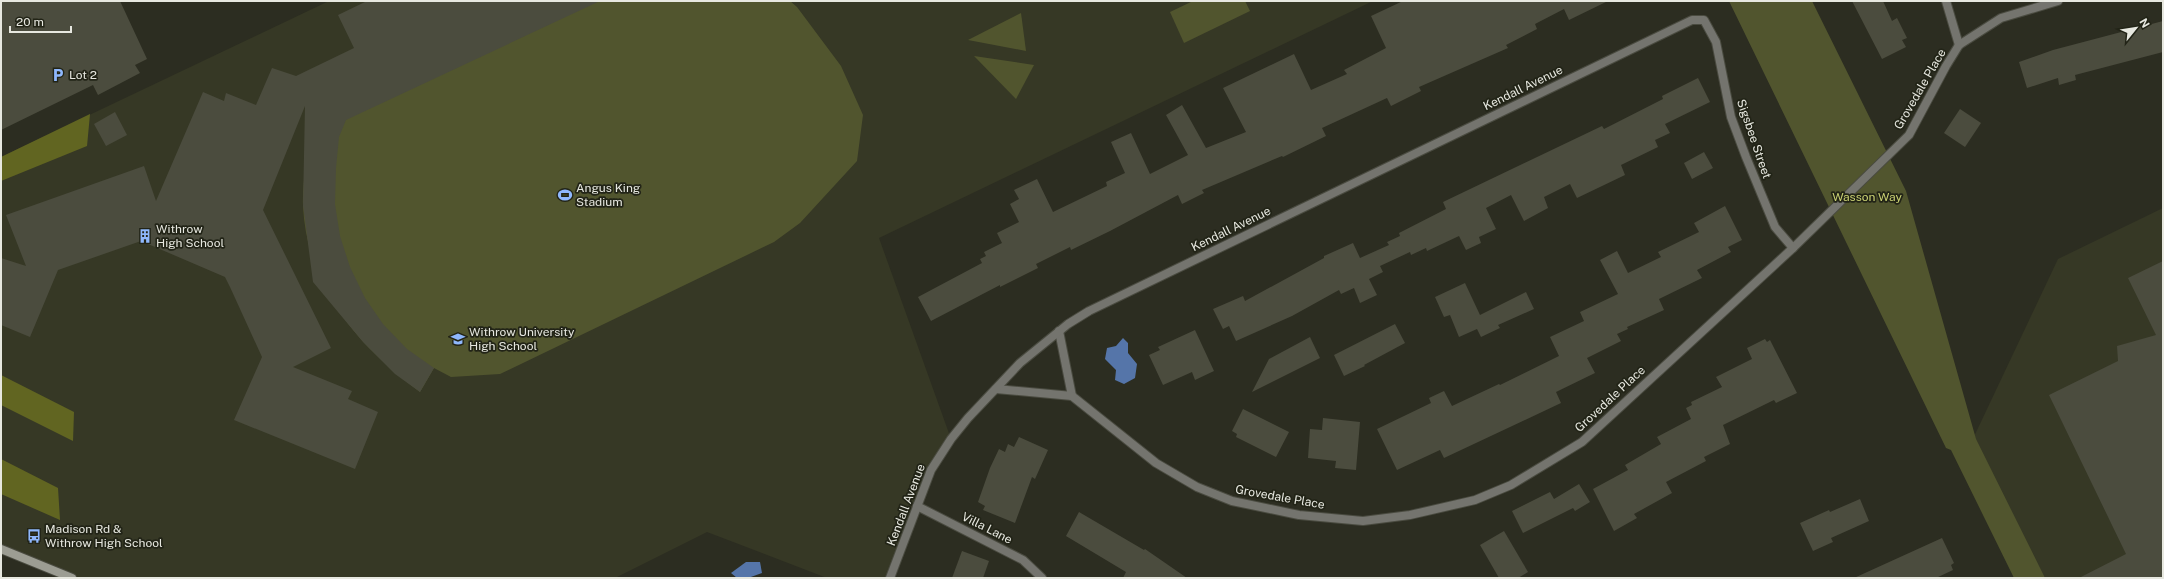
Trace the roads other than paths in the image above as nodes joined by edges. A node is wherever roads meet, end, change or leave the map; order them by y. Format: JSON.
{"nodes":[{"id":1,"x":1946,"y":1,"type":"edge"},
{"id":2,"x":2058,"y":1,"type":"edge"},
{"id":3,"x":1692,"y":20,"type":"joint"},
{"id":4,"x":1959,"y":45,"type":"junction"},
{"id":5,"x":1793,"y":248,"type":"junction"},
{"id":6,"x":1059,"y":331,"type":"junction"},
{"id":7,"x":996,"y":389,"type":"junction"},
{"id":8,"x":1072,"y":396,"type":"junction"},
{"id":9,"x":917,"y":506,"type":"junction"},
{"id":10,"x":1,"y":548,"type":"edge"},
{"id":11,"x":72,"y":578,"type":"edge"},
{"id":12,"x":890,"y":578,"type":"edge"},
{"id":13,"x":1042,"y":578,"type":"edge"}],
"edges":[{"from":1,"to":4,"type":"street"},
{"from":2,"to":4,"type":"street","name":"Grovedale Place"},
{"from":3,"to":5,"type":"street","name":"Sigsbee Street"},
{"from":3,"to":6,"type":"street","name":"Kendall Avenue"},
{"from":4,"to":5,"type":"street","name":"Grovedale Place"},
{"from":5,"to":8,"type":"street","name":"Grovedale Place"},
{"from":6,"to":7,"type":"street","name":"Kendall Avenue"},
{"from":6,"to":8,"type":"street"},
{"from":7,"to":8,"type":"street"},
{"from":7,"to":9,"type":"street","name":"Kendall Avenue"},
{"from":9,"to":12,"type":"street","name":"Kendall Avenue"},
{"from":9,"to":13,"type":"street","name":"Villa Lane"},
{"from":10,"to":11,"type":"main road"}]}
